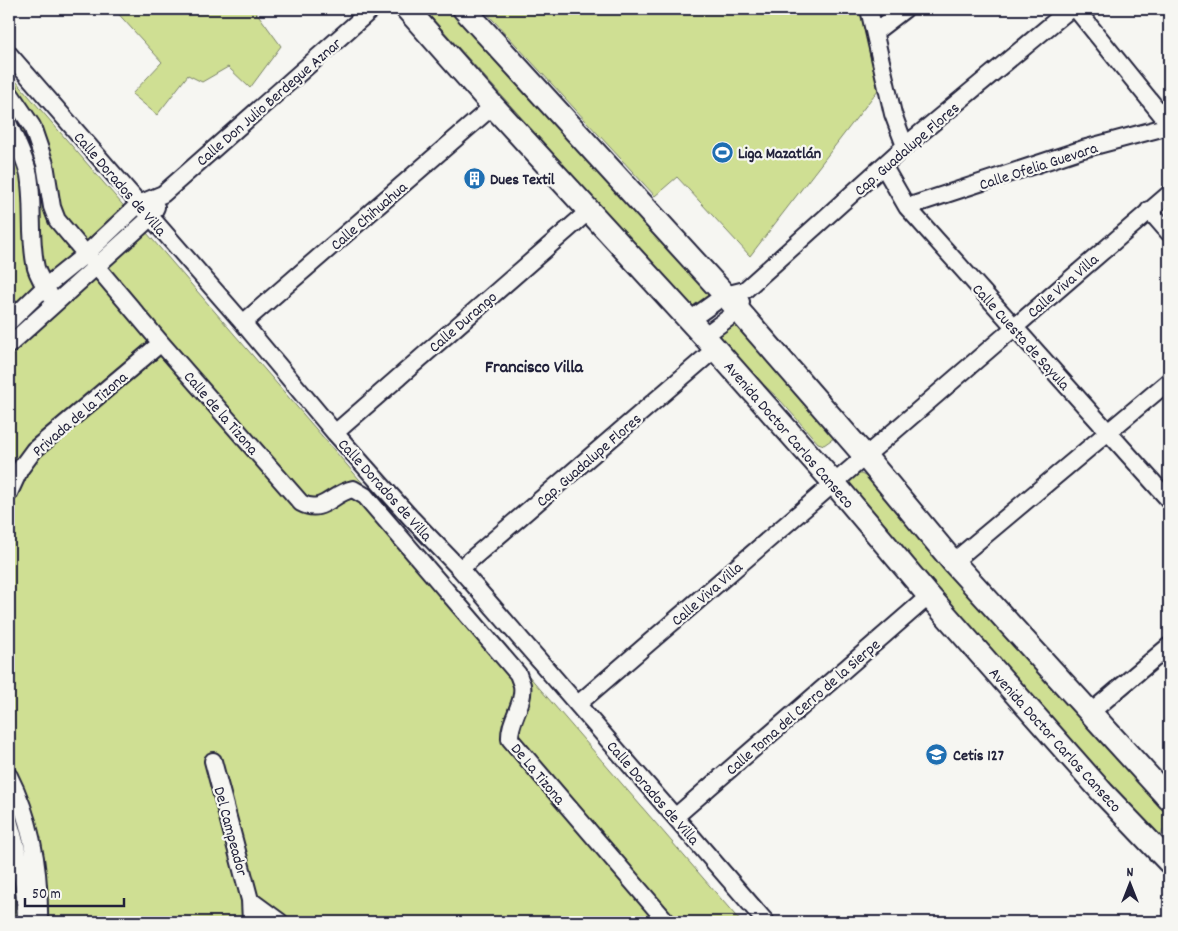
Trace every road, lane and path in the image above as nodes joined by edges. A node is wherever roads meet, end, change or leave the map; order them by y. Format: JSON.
{"nodes":[{"id":1,"x":372,"y":9,"type":"edge"},
{"id":2,"x":407,"y":9,"type":"edge"},
{"id":3,"x":464,"y":9,"type":"edge"},
{"id":4,"x":869,"y":9,"type":"edge"},
{"id":5,"x":904,"y":9,"type":"edge"},
{"id":6,"x":1070,"y":9,"type":"edge"},
{"id":7,"x":1076,"y":9,"type":"edge"},
{"id":8,"x":875,"y":32,"type":"junction"},
{"id":9,"x":9,"y":54,"type":"edge"},
{"id":10,"x":9,"y":92,"type":"edge"},
{"id":11,"x":493,"y":106,"type":"junction"},
{"id":12,"x":9,"y":125,"type":"edge"},
{"id":13,"x":1169,"y":125,"type":"edge"},
{"id":14,"x":905,"y":146,"type":"junction"},
{"id":15,"x":884,"y":167,"type":"junction"},
{"id":16,"x":163,"y":194,"type":"junction"},
{"id":17,"x":1169,"y":194,"type":"edge"},
{"id":18,"x":139,"y":204,"type":"junction"},
{"id":19,"x":52,"y":207,"type":"junction"},
{"id":20,"x":907,"y":207,"type":"junction"},
{"id":21,"x":590,"y":210,"type":"junction"},
{"id":22,"x":1149,"y":210,"type":"junction"},
{"id":23,"x":32,"y":214,"type":"junction"},
{"id":24,"x":151,"y":217,"type":"junction"},
{"id":25,"x":1169,"y":233,"type":"edge"},
{"id":26,"x":86,"y":254,"type":"junction"},
{"id":27,"x":98,"y":267,"type":"junction"},
{"id":28,"x":45,"y":287,"type":"junction"},
{"id":29,"x":736,"y":299,"type":"junction"},
{"id":30,"x":56,"y":304,"type":"junction"},
{"id":31,"x":9,"y":322,"type":"edge"},
{"id":32,"x":243,"y":324,"type":"junction"},
{"id":33,"x":1014,"y":327,"type":"junction"},
{"id":34,"x":703,"y":335,"type":"junction"},
{"id":35,"x":161,"y":343,"type":"junction"},
{"id":36,"x":9,"y":346,"type":"edge"},
{"id":37,"x":1169,"y":381,"type":"edge"},
{"id":38,"x":1108,"y":432,"type":"junction"},
{"id":39,"x":336,"y":433,"type":"junction"},
{"id":40,"x":865,"y":456,"type":"junction"},
{"id":41,"x":834,"y":483,"type":"junction"},
{"id":42,"x":9,"y":493,"type":"edge"},
{"id":43,"x":365,"y":496,"type":"joint"},
{"id":44,"x":1169,"y":500,"type":"edge"},
{"id":45,"x":954,"y":562,"type":"junction"},
{"id":46,"x":460,"y":569,"type":"junction"},
{"id":47,"x":929,"y":596,"type":"junction"},
{"id":48,"x":1169,"y":646,"type":"edge"},
{"id":49,"x":578,"y":704,"type":"junction"},
{"id":50,"x":1090,"y":713,"type":"junction"},
{"id":51,"x":213,"y":761,"type":"dead end"},
{"id":52,"x":9,"y":776,"type":"edge"},
{"id":53,"x":1169,"y":800,"type":"edge"},
{"id":54,"x":675,"y":816,"type":"junction"},
{"id":55,"x":9,"y":821,"type":"edge"},
{"id":56,"x":1169,"y":862,"type":"edge"},
{"id":57,"x":32,"y":894,"type":"junction"},
{"id":58,"x":250,"y":900,"type":"junction"},
{"id":59,"x":26,"y":922,"type":"edge"},
{"id":60,"x":40,"y":922,"type":"edge"},
{"id":61,"x":251,"y":922,"type":"edge"},
{"id":62,"x":280,"y":922,"type":"edge"},
{"id":63,"x":667,"y":922,"type":"edge"},
{"id":64,"x":766,"y":922,"type":"edge"}],
"edges":[{"from":1,"to":16,"type":"street","name":"Calle Don Julio Berdegue Aznar"},
{"from":2,"to":11,"type":"main road","name":"Avenida Doctor Carlos Canseco"},
{"from":3,"to":29,"type":"main road"},
{"from":4,"to":8,"type":"street"},
{"from":5,"to":8,"type":"street"},
{"from":6,"to":14,"type":"street","name":"Cap. Guadalupe Flores"},
{"from":7,"to":13,"type":"street"},
{"from":8,"to":14,"type":"street"},
{"from":9,"to":18,"type":"street","name":"Calle Dorados de Villa"},
{"from":10,"to":19,"type":"street"},
{"from":11,"to":21,"type":"main road","name":"Avenida Doctor Carlos Canseco"},
{"from":11,"to":32,"type":"street","name":"Calle Chihuahua"},
{"from":12,"to":23,"type":"street"},
{"from":13,"to":20,"type":"street","name":"Calle Ofelia Guevara"},
{"from":14,"to":15,"type":"street","name":"Cap. Guadalupe Flores"},
{"from":15,"to":20,"type":"street","name":"Calle Cuesta de Sayula"},
{"from":15,"to":29,"type":"street","name":"Cap. Guadalupe Flores"},
{"from":16,"to":18,"type":"street"},
{"from":16,"to":24,"type":"street"},
{"from":17,"to":22,"type":"street","name":"Calle Viva Villa"},
{"from":18,"to":24,"type":"street","name":"Calle Dorados de Villa"},
{"from":18,"to":26,"type":"street"},
{"from":19,"to":23,"type":"street"},
{"from":19,"to":26,"type":"street"},
{"from":20,"to":33,"type":"street","name":"Calle Cuesta de Sayula"},
{"from":21,"to":34,"type":"main road","name":"Avenida Doctor Carlos Canseco"},
{"from":21,"to":39,"type":"street","name":"Calle Durango"},
{"from":22,"to":25,"type":"street"},
{"from":22,"to":33,"type":"street","name":"Calle Viva Villa"},
{"from":23,"to":28,"type":"street"},
{"from":24,"to":27,"type":"street"},
{"from":24,"to":32,"type":"street","name":"Calle Dorados de Villa"},
{"from":26,"to":27,"type":"street"},
{"from":26,"to":28,"type":"street"},
{"from":27,"to":30,"type":"street"},
{"from":27,"to":35,"type":"street","name":"Calle de la Tizona"},
{"from":28,"to":30,"type":"street"},
{"from":28,"to":31,"type":"street"},
{"from":29,"to":34,"type":"street","name":"Cap. Guadalupe Flores"},
{"from":29,"to":40,"type":"main road"},
{"from":30,"to":36,"type":"street"},
{"from":32,"to":39,"type":"street","name":"Calle Dorados de Villa"},
{"from":33,"to":38,"type":"street","name":"Calle Cuesta de Sayula"},
{"from":33,"to":40,"type":"street","name":"Calle Viva Villa"},
{"from":34,"to":41,"type":"main road","name":"Avenida Doctor Carlos Canseco"},
{"from":34,"to":46,"type":"street","name":"Cap. Guadalupe Flores"},
{"from":35,"to":42,"type":"street","name":"Privada de la Tizona"},
{"from":35,"to":43,"type":"street","name":"Calle de la Tizona"},
{"from":37,"to":38,"type":"street"},
{"from":38,"to":44,"type":"street","name":"Calle Cuesta de Sayula"},
{"from":38,"to":45,"type":"street"},
{"from":39,"to":46,"type":"street","name":"Calle Dorados de Villa"},
{"from":40,"to":41,"type":"street","name":"Calle Viva Villa"},
{"from":40,"to":45,"type":"main road"},
{"from":41,"to":47,"type":"main road","name":"Avenida Doctor Carlos Canseco"},
{"from":41,"to":49,"type":"street","name":"Calle Viva Villa"},
{"from":43,"to":63,"type":"street","name":"De La Tizona"},
{"from":45,"to":50,"type":"main road"},
{"from":46,"to":49,"type":"street","name":"Calle Dorados de Villa"},
{"from":47,"to":54,"type":"street","name":"Calle Toma del Cerro de la Sierpe"},
{"from":47,"to":56,"type":"main road","name":"Avenida Doctor Carlos Canseco"},
{"from":48,"to":50,"type":"street"},
{"from":49,"to":54,"type":"street","name":"Calle Dorados de Villa"},
{"from":50,"to":53,"type":"main road"},
{"from":51,"to":58,"type":"street","name":"Del Campeador"},
{"from":52,"to":57,"type":"street"},
{"from":54,"to":64,"type":"street","name":"Calle Dorados de Villa"},
{"from":55,"to":57,"type":"street"},
{"from":57,"to":59,"type":"street"},
{"from":57,"to":60,"type":"street"},
{"from":58,"to":61,"type":"street","name":"Del Campeador"},
{"from":58,"to":62,"type":"street"}]}
